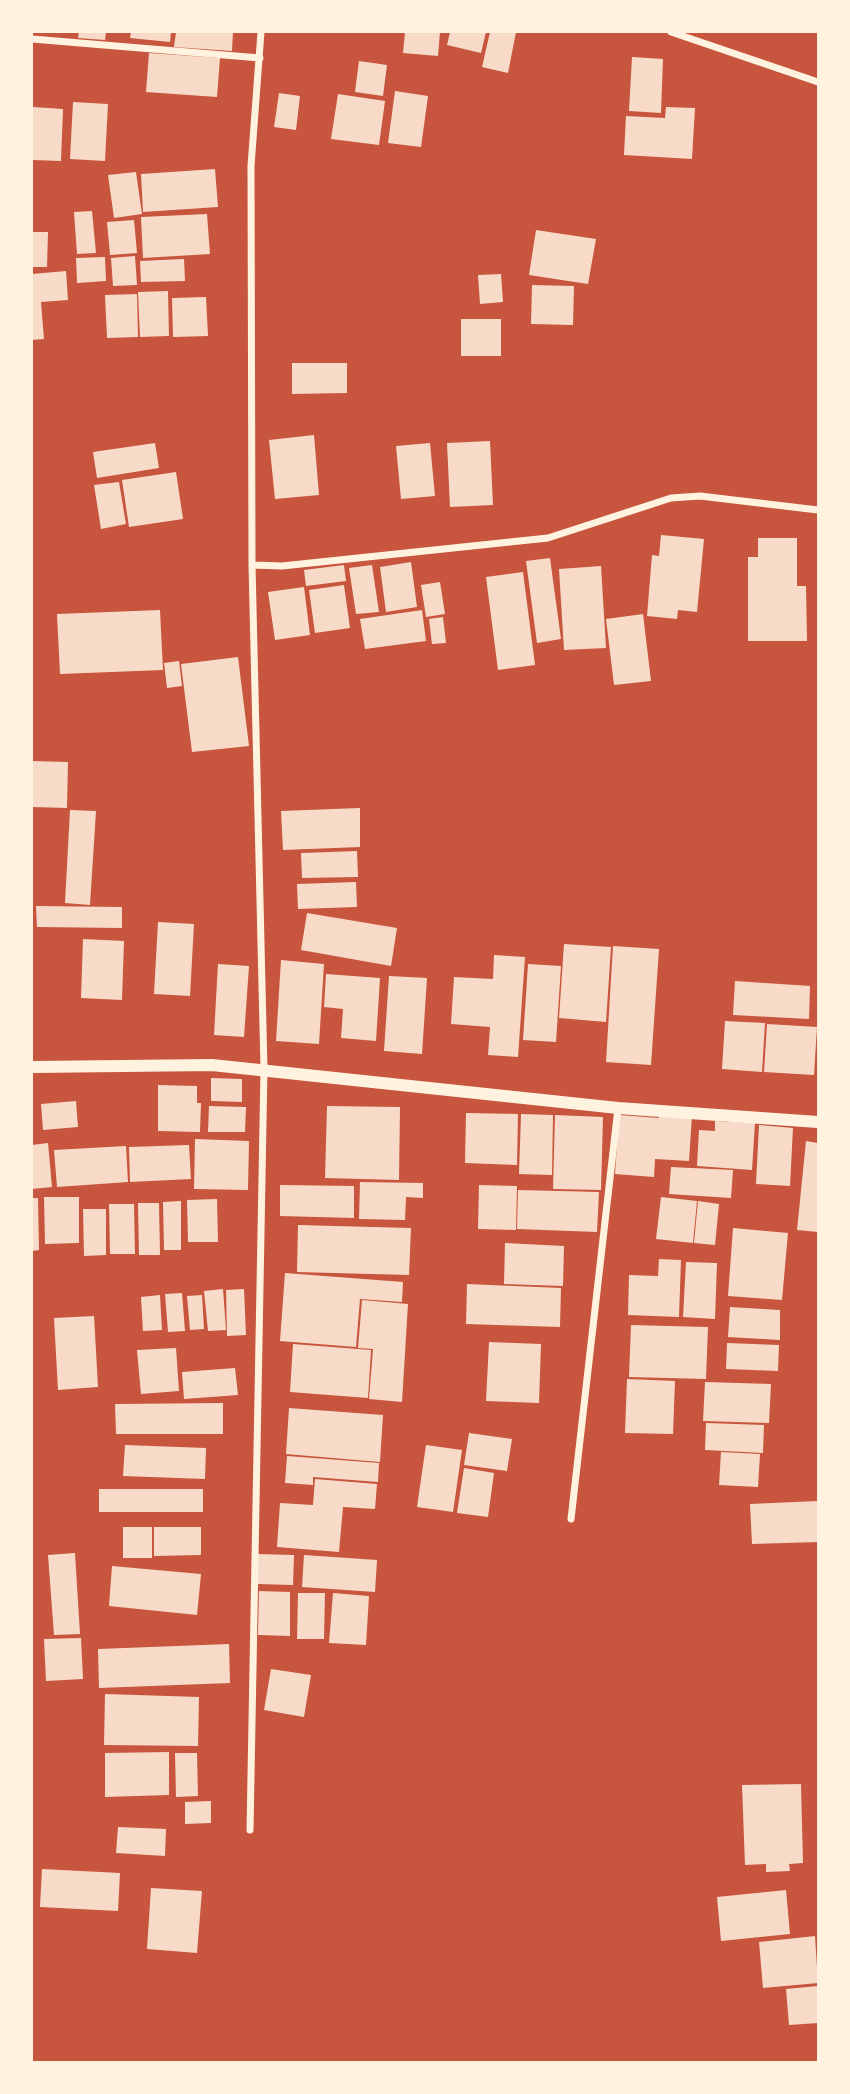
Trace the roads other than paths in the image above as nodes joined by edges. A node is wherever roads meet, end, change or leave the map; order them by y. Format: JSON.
{"nodes":[{"id":1,"x":261,"y":32,"type":"edge"},
{"id":2,"x":671,"y":32,"type":"edge"},
{"id":3,"x":32,"y":39,"type":"edge"},
{"id":4,"x":260,"y":58,"type":"junction"},
{"id":5,"x":818,"y":82,"type":"edge"},
{"id":6,"x":818,"y":510,"type":"edge"},
{"id":7,"x":253,"y":565,"type":"junction"},
{"id":8,"x":32,"y":1067,"type":"edge"},
{"id":9,"x":264,"y":1069,"type":"junction"},
{"id":10,"x":618,"y":1108,"type":"junction"},
{"id":11,"x":818,"y":1122,"type":"edge"},
{"id":12,"x":571,"y":1519,"type":"dead end"},
{"id":13,"x":250,"y":1830,"type":"dead end"}],
"edges":[{"from":1,"to":4,"type":"street"},
{"from":2,"to":5,"type":"street"},
{"from":3,"to":4,"type":"street"},
{"from":4,"to":7,"type":"street"},
{"from":6,"to":7,"type":"street"},
{"from":7,"to":9,"type":"street"},
{"from":8,"to":9,"type":"street"},
{"from":9,"to":10,"type":"street"},
{"from":9,"to":13,"type":"street"},
{"from":10,"to":11,"type":"street"},
{"from":10,"to":12,"type":"street"}]}
